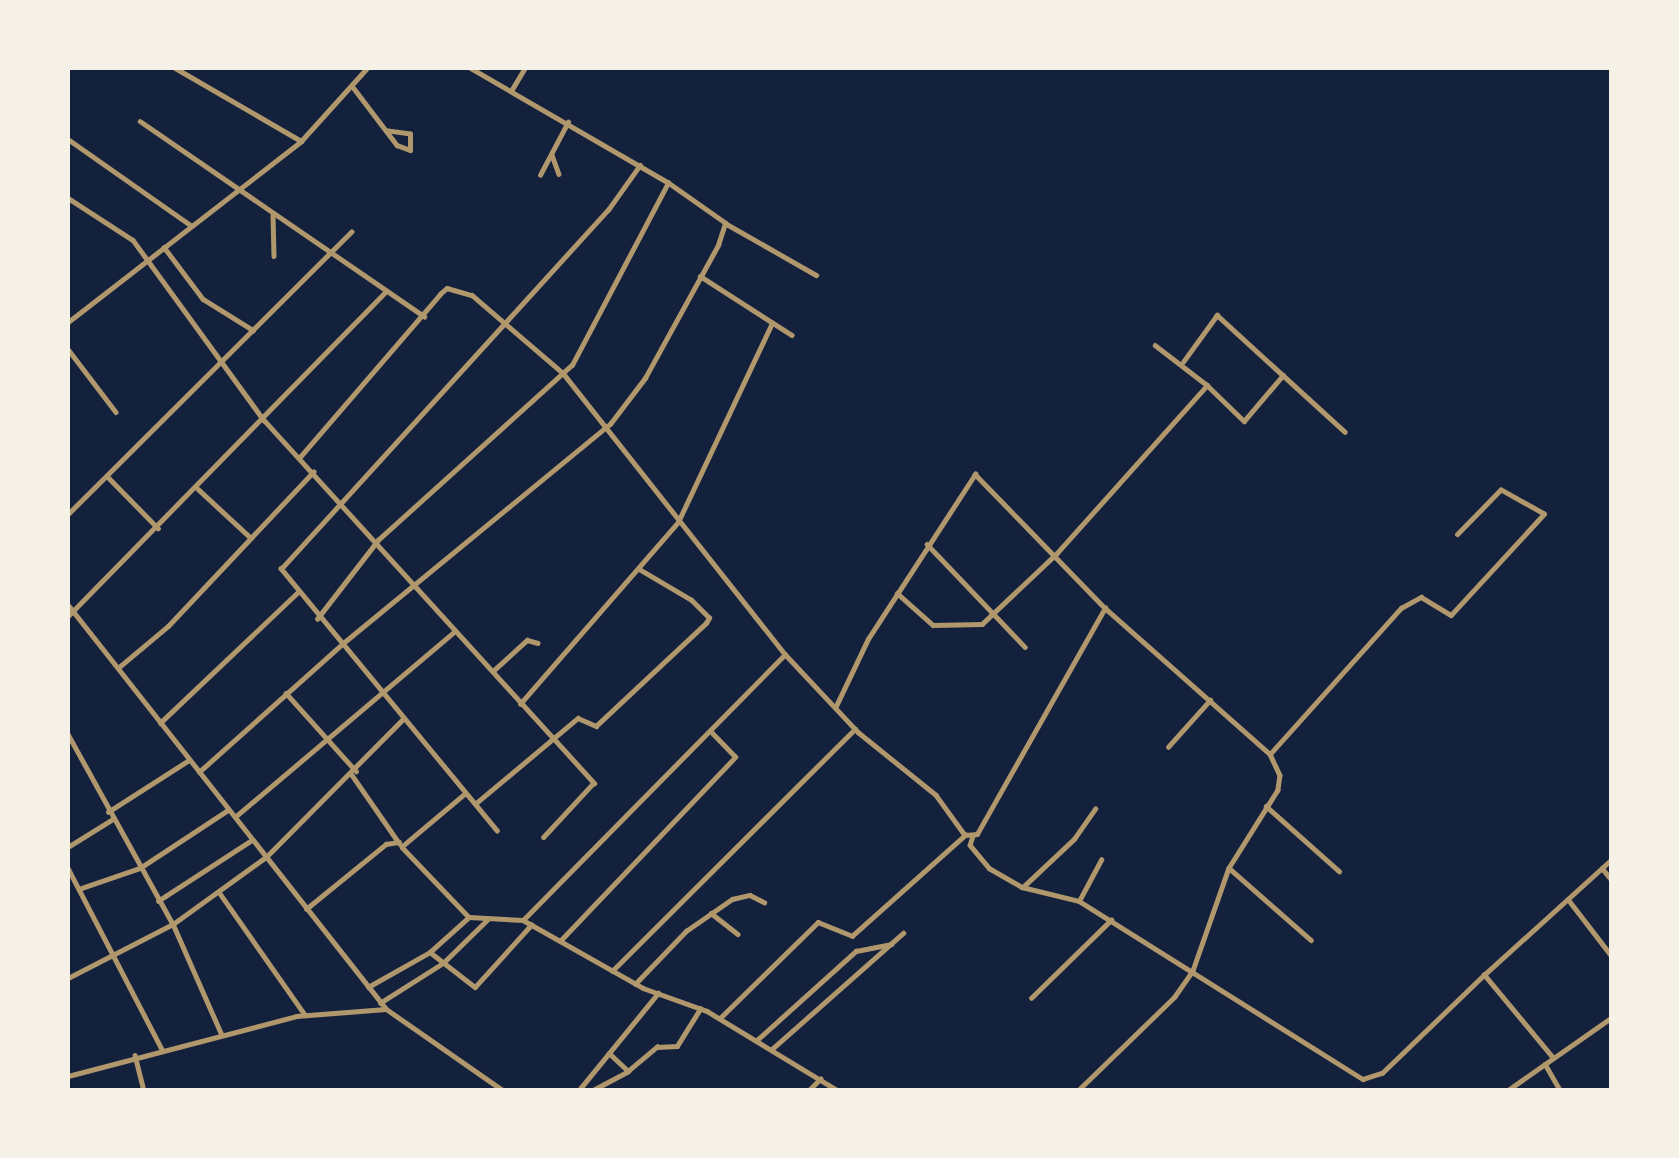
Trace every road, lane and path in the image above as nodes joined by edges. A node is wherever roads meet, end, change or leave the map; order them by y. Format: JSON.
{"nodes":[{"id":1,"x":175,"y":68,"type":"edge"},
{"id":2,"x":367,"y":68,"type":"edge"},
{"id":3,"x":470,"y":68,"type":"edge"},
{"id":4,"x":525,"y":68,"type":"edge"},
{"id":5,"x":353,"y":87,"type":"junction"},
{"id":6,"x":511,"y":91,"type":"junction"},
{"id":7,"x":140,"y":121,"type":"dead end"},
{"id":8,"x":568,"y":122,"type":"junction"},
{"id":9,"x":388,"y":131,"type":"junction"},
{"id":10,"x":68,"y":139,"type":"edge"},
{"id":11,"x":301,"y":141,"type":"junction"},
{"id":12,"x":552,"y":155,"type":"junction"},
{"id":13,"x":640,"y":165,"type":"junction"},
{"id":14,"x":559,"y":174,"type":"dead end"},
{"id":15,"x":540,"y":175,"type":"dead end"},
{"id":16,"x":668,"y":183,"type":"junction"},
{"id":17,"x":237,"y":191,"type":"junction"},
{"id":18,"x":68,"y":198,"type":"edge"},
{"id":19,"x":273,"y":215,"type":"junction"},
{"id":20,"x":725,"y":223,"type":"junction"},
{"id":21,"x":191,"y":226,"type":"junction"},
{"id":22,"x":351,"y":232,"type":"dead end"},
{"id":23,"x":164,"y":247,"type":"junction"},
{"id":24,"x":329,"y":253,"type":"junction"},
{"id":25,"x":274,"y":256,"type":"dead end"},
{"id":26,"x":148,"y":259,"type":"junction"},
{"id":27,"x":816,"y":275,"type":"dead end"},
{"id":28,"x":700,"y":276,"type":"junction"},
{"id":29,"x":385,"y":292,"type":"junction"},
{"id":30,"x":424,"y":316,"type":"junction"},
{"id":31,"x":68,"y":322,"type":"edge"},
{"id":32,"x":506,"y":323,"type":"junction"},
{"id":33,"x":772,"y":323,"type":"junction"},
{"id":34,"x":253,"y":330,"type":"junction"},
{"id":35,"x":792,"y":335,"type":"dead end"},
{"id":36,"x":1156,"y":345,"type":"dead end"},
{"id":37,"x":68,"y":349,"type":"edge"},
{"id":38,"x":1183,"y":362,"type":"junction"},
{"id":39,"x":219,"y":363,"type":"junction"},
{"id":40,"x":563,"y":373,"type":"junction"},
{"id":41,"x":1283,"y":375,"type":"junction"},
{"id":42,"x":1207,"y":385,"type":"junction"},
{"id":43,"x":116,"y":412,"type":"dead end"},
{"id":44,"x":264,"y":420,"type":"junction"},
{"id":45,"x":605,"y":427,"type":"junction"},
{"id":46,"x":1345,"y":432,"type":"dead end"},
{"id":47,"x":300,"y":457,"type":"junction"},
{"id":48,"x":313,"y":472,"type":"junction"},
{"id":49,"x":107,"y":476,"type":"junction"},
{"id":50,"x":198,"y":489,"type":"junction"},
{"id":51,"x":342,"y":504,"type":"junction"},
{"id":52,"x":68,"y":514,"type":"edge"},
{"id":53,"x":678,"y":522,"type":"junction"},
{"id":54,"x":158,"y":528,"type":"junction"},
{"id":55,"x":1458,"y":534,"type":"dead end"},
{"id":56,"x":249,"y":536,"type":"junction"},
{"id":57,"x":378,"y":540,"type":"junction"},
{"id":58,"x":927,"y":544,"type":"junction"},
{"id":59,"x":1057,"y":554,"type":"junction"},
{"id":60,"x":640,"y":570,"type":"junction"},
{"id":61,"x":416,"y":585,"type":"junction"},
{"id":62,"x":298,"y":592,"type":"junction"},
{"id":63,"x":897,"y":593,"type":"junction"},
{"id":64,"x":68,"y":605,"type":"edge"},
{"id":65,"x":1105,"y":608,"type":"junction"},
{"id":66,"x":71,"y":614,"type":"edge"},
{"id":67,"x":996,"y":614,"type":"junction"},
{"id":68,"x":317,"y":619,"type":"junction"},
{"id":69,"x":454,"y":632,"type":"junction"},
{"id":70,"x":538,"y":643,"type":"dead end"},
{"id":71,"x":342,"y":644,"type":"junction"},
{"id":72,"x":1025,"y":647,"type":"dead end"},
{"id":73,"x":785,"y":654,"type":"junction"},
{"id":74,"x":118,"y":668,"type":"junction"},
{"id":75,"x":493,"y":671,"type":"junction"},
{"id":76,"x":379,"y":691,"type":"junction"},
{"id":77,"x":285,"y":693,"type":"junction"},
{"id":78,"x":1210,"y":700,"type":"junction"},
{"id":79,"x":520,"y":704,"type":"junction"},
{"id":80,"x":836,"y":706,"type":"junction"},
{"id":81,"x":402,"y":720,"type":"junction"},
{"id":82,"x":160,"y":723,"type":"junction"},
{"id":83,"x":855,"y":729,"type":"junction"},
{"id":84,"x":712,"y":733,"type":"junction"},
{"id":85,"x":68,"y":734,"type":"edge"},
{"id":86,"x":327,"y":739,"type":"junction"},
{"id":87,"x":550,"y":740,"type":"junction"},
{"id":88,"x":1168,"y":747,"type":"dead end"},
{"id":89,"x":1269,"y":754,"type":"junction"},
{"id":90,"x":189,"y":760,"type":"junction"},
{"id":91,"x":199,"y":772,"type":"junction"},
{"id":92,"x":354,"y":773,"type":"junction"},
{"id":93,"x":465,"y":794,"type":"junction"},
{"id":94,"x":475,"y":804,"type":"junction"},
{"id":95,"x":1266,"y":806,"type":"junction"},
{"id":96,"x":1095,"y":809,"type":"dead end"},
{"id":97,"x":229,"y":810,"type":"junction"},
{"id":98,"x":108,"y":812,"type":"junction"},
{"id":99,"x":235,"y":817,"type":"junction"},
{"id":100,"x":113,"y":819,"type":"junction"},
{"id":101,"x":497,"y":831,"type":"dead end"},
{"id":102,"x":965,"y":835,"type":"junction"},
{"id":103,"x":973,"y":836,"type":"junction"},
{"id":104,"x":544,"y":837,"type":"dead end"},
{"id":105,"x":252,"y":840,"type":"junction"},
{"id":106,"x":400,"y":845,"type":"junction"},
{"id":107,"x":68,"y":847,"type":"edge"},
{"id":108,"x":266,"y":857,"type":"junction"},
{"id":109,"x":1101,"y":860,"type":"dead end"},
{"id":110,"x":1611,"y":860,"type":"edge"},
{"id":111,"x":140,"y":867,"type":"junction"},
{"id":112,"x":68,"y":868,"type":"edge"},
{"id":113,"x":1229,"y":868,"type":"junction"},
{"id":114,"x":1602,"y":868,"type":"junction"},
{"id":115,"x":1339,"y":871,"type":"dead end"},
{"id":116,"x":1611,"y":879,"type":"edge"},
{"id":117,"x":1022,"y":887,"type":"junction"},
{"id":118,"x":79,"y":889,"type":"junction"},
{"id":119,"x":219,"y":892,"type":"junction"},
{"id":120,"x":1568,"y":899,"type":"junction"},
{"id":121,"x":158,"y":901,"type":"junction"},
{"id":122,"x":1079,"y":901,"type":"junction"},
{"id":123,"x":764,"y":902,"type":"dead end"},
{"id":124,"x":306,"y":909,"type":"junction"},
{"id":125,"x":711,"y":913,"type":"junction"},
{"id":126,"x":470,"y":917,"type":"junction"},
{"id":127,"x":488,"y":919,"type":"junction"},
{"id":128,"x":523,"y":920,"type":"junction"},
{"id":129,"x":1111,"y":920,"type":"junction"},
{"id":130,"x":173,"y":924,"type":"junction"},
{"id":131,"x":531,"y":925,"type":"junction"},
{"id":132,"x":903,"y":933,"type":"dead end"},
{"id":133,"x":738,"y":934,"type":"dead end"},
{"id":134,"x":1311,"y":940,"type":"dead end"},
{"id":135,"x":560,"y":942,"type":"junction"},
{"id":136,"x":892,"y":944,"type":"junction"},
{"id":137,"x":430,"y":952,"type":"junction"},
{"id":138,"x":114,"y":954,"type":"junction"},
{"id":139,"x":1611,"y":956,"type":"edge"},
{"id":140,"x":443,"y":963,"type":"junction"},
{"id":141,"x":612,"y":971,"type":"junction"},
{"id":142,"x":1193,"y":971,"type":"junction"},
{"id":143,"x":1484,"y":975,"type":"junction"},
{"id":144,"x":68,"y":978,"type":"edge"},
{"id":145,"x":635,"y":984,"type":"junction"},
{"id":146,"x":368,"y":987,"type":"junction"},
{"id":147,"x":658,"y":993,"type":"junction"},
{"id":148,"x":1031,"y":998,"type":"dead end"},
{"id":149,"x":380,"y":1003,"type":"junction"},
{"id":150,"x":386,"y":1009,"type":"junction"},
{"id":151,"x":701,"y":1009,"type":"junction"},
{"id":152,"x":305,"y":1016,"type":"junction"},
{"id":153,"x":720,"y":1018,"type":"junction"},
{"id":154,"x":1611,"y":1018,"type":"edge"},
{"id":155,"x":222,"y":1035,"type":"junction"},
{"id":156,"x":757,"y":1040,"type":"junction"},
{"id":157,"x":162,"y":1049,"type":"junction"},
{"id":158,"x":772,"y":1049,"type":"junction"},
{"id":159,"x":609,"y":1054,"type":"junction"},
{"id":160,"x":135,"y":1055,"type":"junction"},
{"id":161,"x":1553,"y":1058,"type":"junction"},
{"id":162,"x":1545,"y":1064,"type":"junction"},
{"id":163,"x":628,"y":1071,"type":"junction"},
{"id":164,"x":68,"y":1076,"type":"edge"},
{"id":165,"x":820,"y":1079,"type":"junction"},
{"id":166,"x":144,"y":1090,"type":"edge"},
{"id":167,"x":502,"y":1090,"type":"edge"},
{"id":168,"x":579,"y":1090,"type":"edge"},
{"id":169,"x":593,"y":1090,"type":"edge"},
{"id":170,"x":809,"y":1090,"type":"edge"},
{"id":171,"x":837,"y":1090,"type":"edge"},
{"id":172,"x":1079,"y":1090,"type":"edge"},
{"id":173,"x":1508,"y":1090,"type":"edge"},
{"id":174,"x":1560,"y":1090,"type":"edge"}],
"edges":[{"from":1,"to":11,"type":"street"},
{"from":2,"to":5,"type":"street"},
{"from":3,"to":6,"type":"street"},
{"from":4,"to":6,"type":"street"},
{"from":5,"to":9,"type":"street"},
{"from":5,"to":11,"type":"street"},
{"from":6,"to":8,"type":"street"},
{"from":7,"to":17,"type":"street"},
{"from":8,"to":12,"type":"street"},
{"from":8,"to":13,"type":"street"},
{"from":9,"to":9,"type":"street"},
{"from":10,"to":21,"type":"street"},
{"from":11,"to":17,"type":"street"},
{"from":12,"to":14,"type":"street"},
{"from":12,"to":15,"type":"street"},
{"from":13,"to":16,"type":"street"},
{"from":13,"to":32,"type":"street"},
{"from":16,"to":20,"type":"street"},
{"from":16,"to":40,"type":"street"},
{"from":17,"to":19,"type":"street"},
{"from":17,"to":21,"type":"street"},
{"from":18,"to":26,"type":"street"},
{"from":19,"to":24,"type":"street"},
{"from":19,"to":25,"type":"street"},
{"from":20,"to":27,"type":"street"},
{"from":20,"to":28,"type":"street"},
{"from":21,"to":23,"type":"street"},
{"from":22,"to":24,"type":"street"},
{"from":23,"to":26,"type":"street"},
{"from":23,"to":34,"type":"street"},
{"from":24,"to":29,"type":"street"},
{"from":24,"to":34,"type":"street"},
{"from":26,"to":31,"type":"street"},
{"from":26,"to":39,"type":"street"},
{"from":28,"to":33,"type":"street"},
{"from":28,"to":45,"type":"street"},
{"from":29,"to":30,"type":"street"},
{"from":29,"to":44,"type":"street"},
{"from":30,"to":32,"type":"street"},
{"from":30,"to":47,"type":"street"},
{"from":32,"to":40,"type":"street"},
{"from":32,"to":51,"type":"street"},
{"from":33,"to":35,"type":"street"},
{"from":33,"to":53,"type":"street"},
{"from":34,"to":39,"type":"street"},
{"from":36,"to":38,"type":"street"},
{"from":37,"to":43,"type":"street"},
{"from":38,"to":41,"type":"street"},
{"from":38,"to":42,"type":"street"},
{"from":39,"to":44,"type":"street"},
{"from":39,"to":49,"type":"street"},
{"from":40,"to":45,"type":"street"},
{"from":40,"to":57,"type":"street"},
{"from":41,"to":42,"type":"street"},
{"from":41,"to":46,"type":"street"},
{"from":42,"to":59,"type":"street"},
{"from":44,"to":47,"type":"street"},
{"from":44,"to":50,"type":"street"},
{"from":45,"to":53,"type":"street"},
{"from":45,"to":61,"type":"street"},
{"from":47,"to":48,"type":"street"},
{"from":48,"to":51,"type":"street"},
{"from":48,"to":56,"type":"street"},
{"from":49,"to":52,"type":"street"},
{"from":49,"to":54,"type":"street"},
{"from":50,"to":54,"type":"street"},
{"from":50,"to":56,"type":"street"},
{"from":51,"to":57,"type":"street"},
{"from":51,"to":62,"type":"street"},
{"from":53,"to":60,"type":"street"},
{"from":53,"to":73,"type":"street"},
{"from":54,"to":66,"type":"street"},
{"from":55,"to":89,"type":"street"},
{"from":56,"to":74,"type":"street"},
{"from":57,"to":61,"type":"street"},
{"from":57,"to":68,"type":"street"},
{"from":58,"to":59,"type":"street"},
{"from":58,"to":63,"type":"street"},
{"from":58,"to":67,"type":"street"},
{"from":59,"to":65,"type":"street"},
{"from":59,"to":67,"type":"street"},
{"from":60,"to":79,"type":"street"},
{"from":60,"to":87,"type":"street"},
{"from":61,"to":69,"type":"street"},
{"from":61,"to":71,"type":"street"},
{"from":62,"to":68,"type":"street"},
{"from":62,"to":82,"type":"street"},
{"from":63,"to":67,"type":"street"},
{"from":63,"to":80,"type":"street"},
{"from":64,"to":66,"type":"street"},
{"from":65,"to":78,"type":"street"},
{"from":65,"to":103,"type":"street"},
{"from":66,"to":74,"type":"street"},
{"from":67,"to":72,"type":"street"},
{"from":68,"to":71,"type":"street"},
{"from":69,"to":75,"type":"street"},
{"from":69,"to":76,"type":"street"},
{"from":70,"to":75,"type":"street"},
{"from":71,"to":76,"type":"street"},
{"from":71,"to":77,"type":"street"},
{"from":73,"to":80,"type":"street"},
{"from":73,"to":84,"type":"street"},
{"from":74,"to":82,"type":"street"},
{"from":75,"to":79,"type":"street"},
{"from":76,"to":81,"type":"street"},
{"from":76,"to":86,"type":"street"},
{"from":77,"to":86,"type":"street"},
{"from":77,"to":91,"type":"street"},
{"from":78,"to":88,"type":"street"},
{"from":78,"to":89,"type":"street"},
{"from":79,"to":87,"type":"street"},
{"from":80,"to":83,"type":"street"},
{"from":81,"to":92,"type":"street"},
{"from":81,"to":93,"type":"street"},
{"from":82,"to":90,"type":"street"},
{"from":83,"to":102,"type":"street"},
{"from":83,"to":141,"type":"street"},
{"from":84,"to":128,"type":"street"},
{"from":84,"to":135,"type":"street"},
{"from":85,"to":98,"type":"street"},
{"from":86,"to":92,"type":"street"},
{"from":86,"to":99,"type":"street"},
{"from":87,"to":94,"type":"street"},
{"from":87,"to":104,"type":"street"},
{"from":89,"to":95,"type":"street"},
{"from":90,"to":91,"type":"street"},
{"from":90,"to":98,"type":"street"},
{"from":91,"to":97,"type":"street"},
{"from":92,"to":106,"type":"street"},
{"from":92,"to":108,"type":"street"},
{"from":93,"to":94,"type":"street"},
{"from":93,"to":106,"type":"street"},
{"from":94,"to":101,"type":"street"},
{"from":95,"to":113,"type":"street"},
{"from":95,"to":115,"type":"street"},
{"from":96,"to":117,"type":"street"},
{"from":97,"to":99,"type":"street"},
{"from":97,"to":111,"type":"street"},
{"from":98,"to":100,"type":"street"},
{"from":99,"to":105,"type":"street"},
{"from":100,"to":107,"type":"street"},
{"from":100,"to":111,"type":"street"},
{"from":102,"to":103,"type":"street"},
{"from":102,"to":153,"type":"street"},
{"from":103,"to":117,"type":"street"},
{"from":105,"to":108,"type":"street"},
{"from":105,"to":121,"type":"street"},
{"from":106,"to":124,"type":"street"},
{"from":106,"to":126,"type":"street"},
{"from":108,"to":119,"type":"street"},
{"from":108,"to":124,"type":"street"},
{"from":109,"to":122,"type":"street"},
{"from":110,"to":114,"type":"street"},
{"from":111,"to":118,"type":"street"},
{"from":111,"to":121,"type":"street"},
{"from":112,"to":118,"type":"street"},
{"from":113,"to":134,"type":"street"},
{"from":113,"to":142,"type":"street"},
{"from":114,"to":116,"type":"street"},
{"from":114,"to":120,"type":"street"},
{"from":117,"to":122,"type":"street"},
{"from":118,"to":138,"type":"street"},
{"from":119,"to":130,"type":"street"},
{"from":119,"to":152,"type":"street"},
{"from":120,"to":139,"type":"street"},
{"from":120,"to":143,"type":"street"},
{"from":121,"to":130,"type":"street"},
{"from":122,"to":129,"type":"street"},
{"from":123,"to":125,"type":"street"},
{"from":124,"to":146,"type":"street"},
{"from":125,"to":133,"type":"street"},
{"from":125,"to":145,"type":"street"},
{"from":126,"to":127,"type":"street"},
{"from":126,"to":137,"type":"street"},
{"from":127,"to":128,"type":"street"},
{"from":127,"to":140,"type":"street"},
{"from":128,"to":131,"type":"street"},
{"from":129,"to":142,"type":"street"},
{"from":129,"to":148,"type":"street"},
{"from":130,"to":138,"type":"street"},
{"from":130,"to":155,"type":"street"},
{"from":131,"to":135,"type":"street"},
{"from":131,"to":140,"type":"street"},
{"from":132,"to":136,"type":"street"},
{"from":135,"to":141,"type":"street"},
{"from":136,"to":156,"type":"street"},
{"from":136,"to":158,"type":"street"},
{"from":137,"to":140,"type":"street"},
{"from":137,"to":146,"type":"street"},
{"from":138,"to":144,"type":"street"},
{"from":138,"to":157,"type":"street"},
{"from":140,"to":149,"type":"street"},
{"from":141,"to":145,"type":"street"},
{"from":142,"to":143,"type":"street"},
{"from":142,"to":172,"type":"street"},
{"from":143,"to":161,"type":"street"},
{"from":145,"to":147,"type":"street"},
{"from":146,"to":149,"type":"street"},
{"from":147,"to":151,"type":"street"},
{"from":147,"to":159,"type":"street"},
{"from":149,"to":150,"type":"street"},
{"from":150,"to":152,"type":"street"},
{"from":150,"to":167,"type":"street"},
{"from":151,"to":153,"type":"street"},
{"from":151,"to":163,"type":"street"},
{"from":152,"to":155,"type":"street"},
{"from":153,"to":156,"type":"street"},
{"from":154,"to":161,"type":"street"},
{"from":155,"to":157,"type":"street"},
{"from":156,"to":158,"type":"street"},
{"from":157,"to":160,"type":"street"},
{"from":158,"to":165,"type":"street"},
{"from":159,"to":163,"type":"street"},
{"from":159,"to":168,"type":"street"},
{"from":160,"to":164,"type":"street"},
{"from":160,"to":166,"type":"street"},
{"from":161,"to":162,"type":"street"},
{"from":162,"to":173,"type":"street"},
{"from":162,"to":174,"type":"street"},
{"from":163,"to":169,"type":"street"},
{"from":165,"to":170,"type":"street"},
{"from":165,"to":171,"type":"street"}]}
